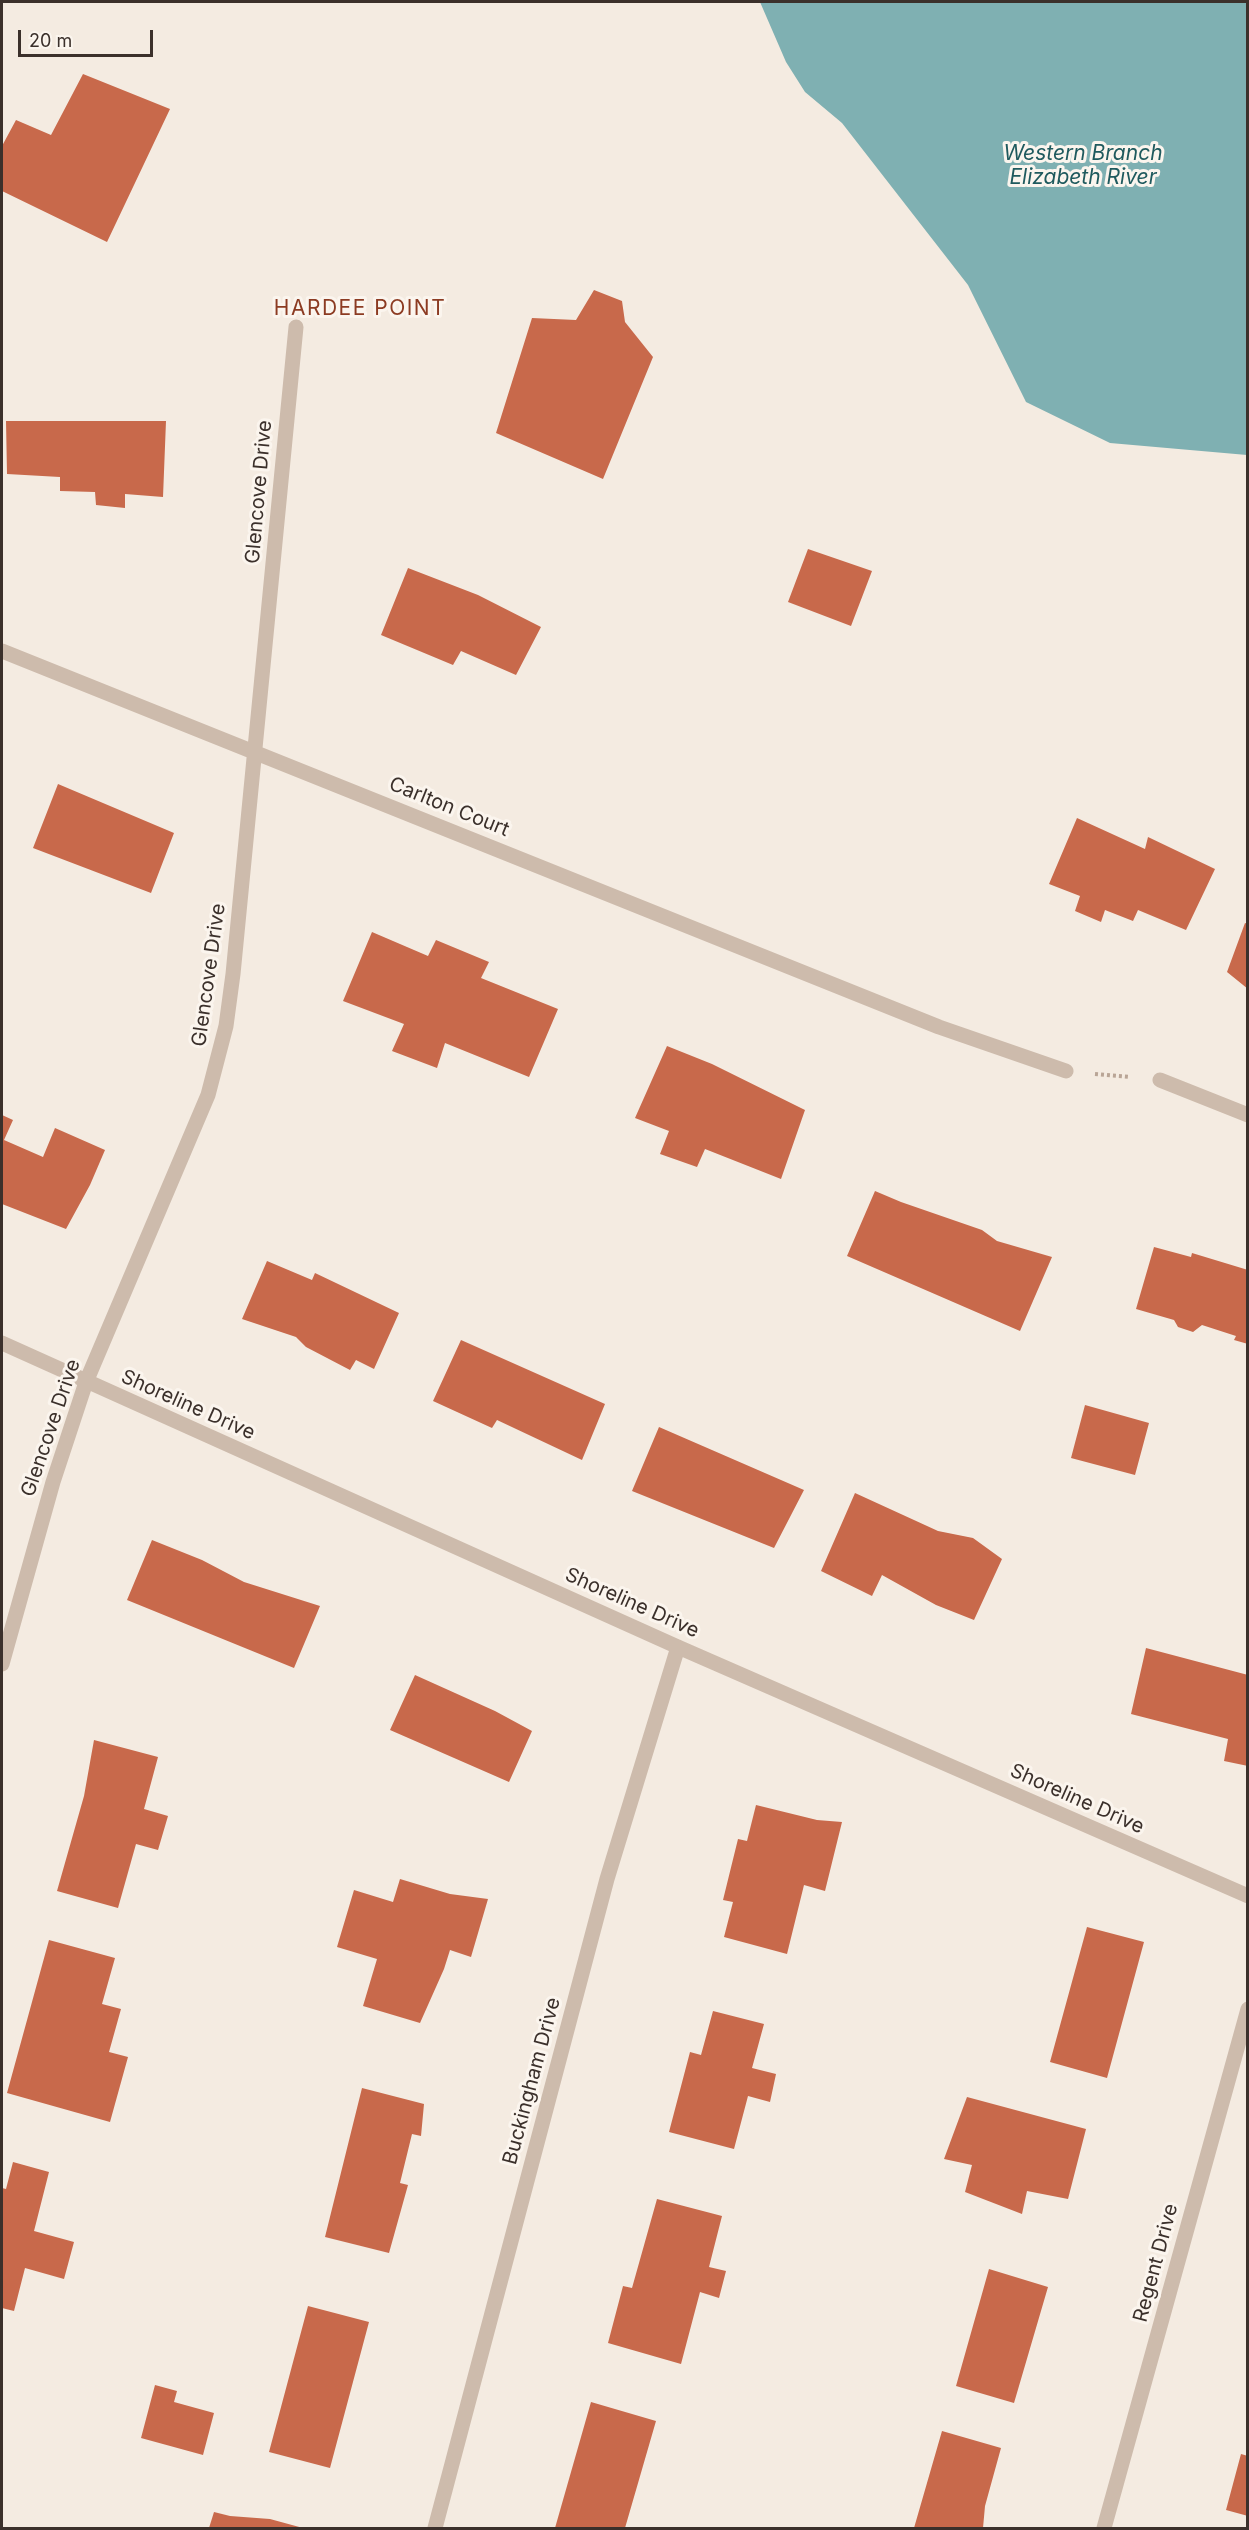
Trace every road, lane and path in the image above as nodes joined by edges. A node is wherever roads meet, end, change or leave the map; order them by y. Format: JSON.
{"nodes":[{"id":1,"x":296,"y":327,"type":"dead end"},
{"id":2,"x":2,"y":651,"type":"edge"},
{"id":3,"x":255,"y":751,"type":"junction"},
{"id":4,"x":1066,"y":1071,"type":"joint"},
{"id":5,"x":1160,"y":1080,"type":"joint"},
{"id":6,"x":1248,"y":1115,"type":"edge"},
{"id":7,"x":2,"y":1343,"type":"edge"},
{"id":8,"x":86,"y":1382,"type":"junction"},
{"id":9,"x":678,"y":1647,"type":"junction"},
{"id":10,"x":2,"y":1664,"type":"edge"},
{"id":11,"x":1248,"y":1896,"type":"edge"},
{"id":12,"x":1248,"y":2009,"type":"edge"},
{"id":13,"x":435,"y":2529,"type":"edge"},
{"id":14,"x":1104,"y":2529,"type":"edge"}],
"edges":[{"from":1,"to":3,"type":"street","name":"Glencove Drive"},
{"from":2,"to":3,"type":"street","name":"Carlton Court"},
{"from":3,"to":4,"type":"street","name":"Carlton Court"},
{"from":3,"to":8,"type":"street","name":"Glencove Drive"},
{"from":4,"to":5,"type":"path"},
{"from":5,"to":6,"type":"street"},
{"from":7,"to":8,"type":"street","name":"Shoreline Drive"},
{"from":8,"to":9,"type":"street","name":"Shoreline Drive"},
{"from":8,"to":10,"type":"street","name":"Glencove Drive"},
{"from":9,"to":11,"type":"street","name":"Shoreline Drive"},
{"from":9,"to":13,"type":"street","name":"Buckingham Drive"},
{"from":12,"to":14,"type":"street","name":"Regent Drive"}]}
